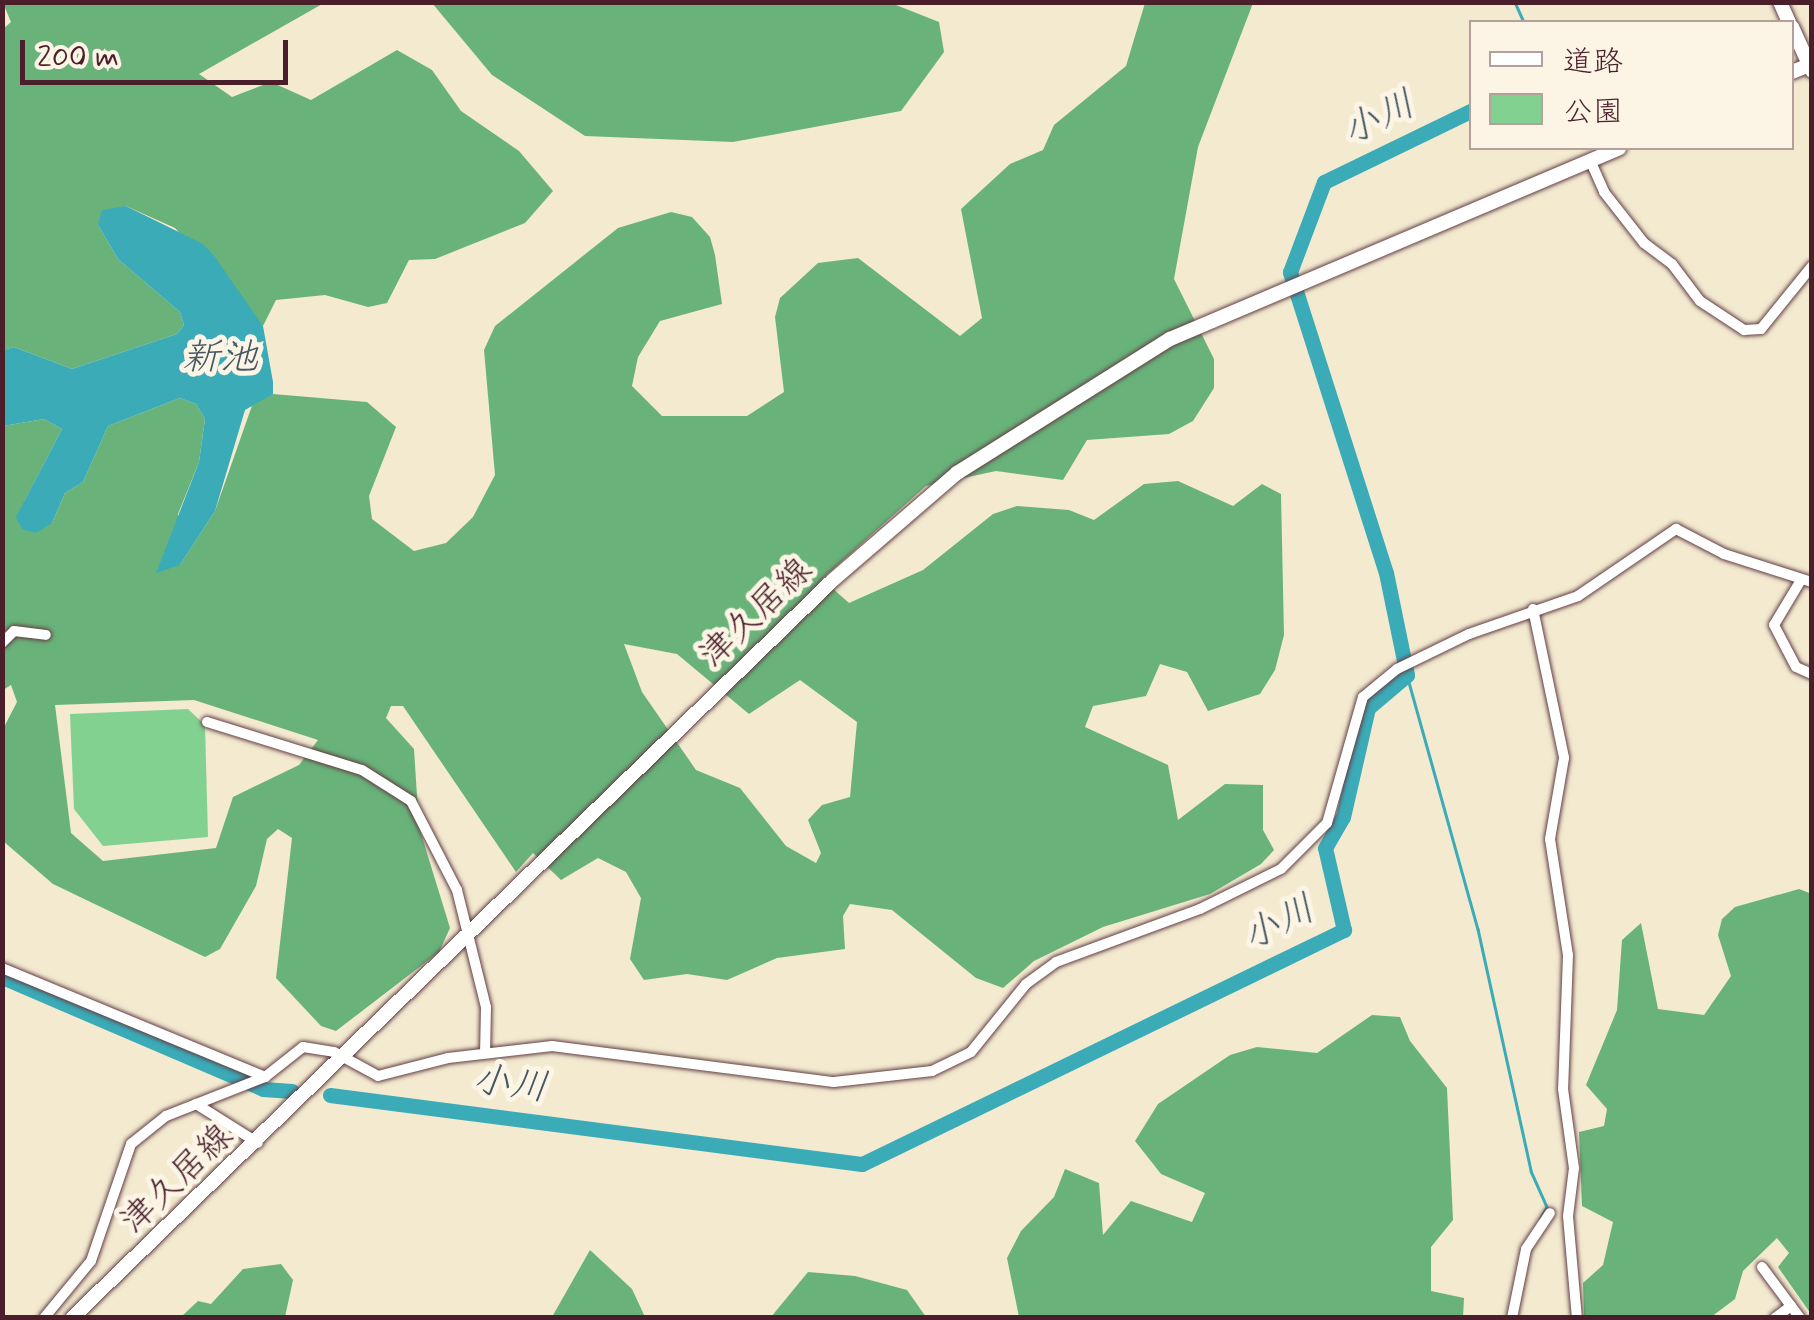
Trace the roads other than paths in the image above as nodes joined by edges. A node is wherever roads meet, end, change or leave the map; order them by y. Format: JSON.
{"nodes":[{"id":1,"x":1794,"y":40,"type":"edge"},
{"id":2,"x":1802,"y":69,"type":"edge"},
{"id":3,"x":1614,"y":150,"type":"edge"},
{"id":4,"x":1590,"y":160,"type":"junction"},
{"id":5,"x":1808,"y":271,"type":"edge"},
{"id":6,"x":1812,"y":288,"type":"edge"},
{"id":7,"x":1806,"y":581,"type":"edge"},
{"id":8,"x":1533,"y":609,"type":"junction"},
{"id":9,"x":46,"y":634,"type":"dead end"},
{"id":10,"x":2,"y":642,"type":"edge"},
{"id":11,"x":1812,"y":674,"type":"edge"},
{"id":12,"x":207,"y":722,"type":"dead end"},
{"id":13,"x":466,"y":940,"type":"junction"},
{"id":14,"x":2,"y":968,"type":"edge"},
{"id":15,"x":485,"y":1054,"type":"junction"},
{"id":16,"x":343,"y":1057,"type":"junction"},
{"id":17,"x":256,"y":1081,"type":"junction"},
{"id":18,"x":196,"y":1104,"type":"junction"},
{"id":19,"x":258,"y":1143,"type":"junction"},
{"id":20,"x":1550,"y":1213,"type":"dead end"},
{"id":21,"x":1762,"y":1267,"type":"dead end"},
{"id":22,"x":60,"y":1302,"type":"junction"},
{"id":23,"x":1791,"y":1306,"type":"junction"},
{"id":24,"x":44,"y":1318,"type":"edge"},
{"id":25,"x":68,"y":1318,"type":"edge"},
{"id":26,"x":1512,"y":1318,"type":"edge"},
{"id":27,"x":1576,"y":1318,"type":"edge"},
{"id":28,"x":1775,"y":1318,"type":"edge"},
{"id":29,"x":1800,"y":1318,"type":"edge"}],
"edges":[{"from":1,"to":2,"type":"main road"},
{"from":3,"to":4,"type":"main road","name":"津久居線"},
{"from":4,"to":5,"type":"street"},
{"from":4,"to":13,"type":"main road","name":"津久居線"},
{"from":5,"to":6,"type":"street"},
{"from":7,"to":8,"type":"street"},
{"from":7,"to":11,"type":"street"},
{"from":8,"to":15,"type":"street"},
{"from":8,"to":27,"type":"street"},
{"from":9,"to":10,"type":"street"},
{"from":12,"to":13,"type":"street"},
{"from":13,"to":15,"type":"street"},
{"from":13,"to":16,"type":"main road","name":"津久居線"},
{"from":14,"to":17,"type":"street"},
{"from":15,"to":16,"type":"street"},
{"from":16,"to":17,"type":"street"},
{"from":16,"to":19,"type":"main road","name":"津久居線"},
{"from":17,"to":18,"type":"street"},
{"from":18,"to":19,"type":"street"},
{"from":18,"to":22,"type":"street"},
{"from":19,"to":25,"type":"main road","name":"津久居線"},
{"from":20,"to":26,"type":"street"},
{"from":21,"to":23,"type":"street"},
{"from":22,"to":24,"type":"street"},
{"from":22,"to":25,"type":"street"},
{"from":23,"to":28,"type":"street"},
{"from":23,"to":29,"type":"street"}]}
